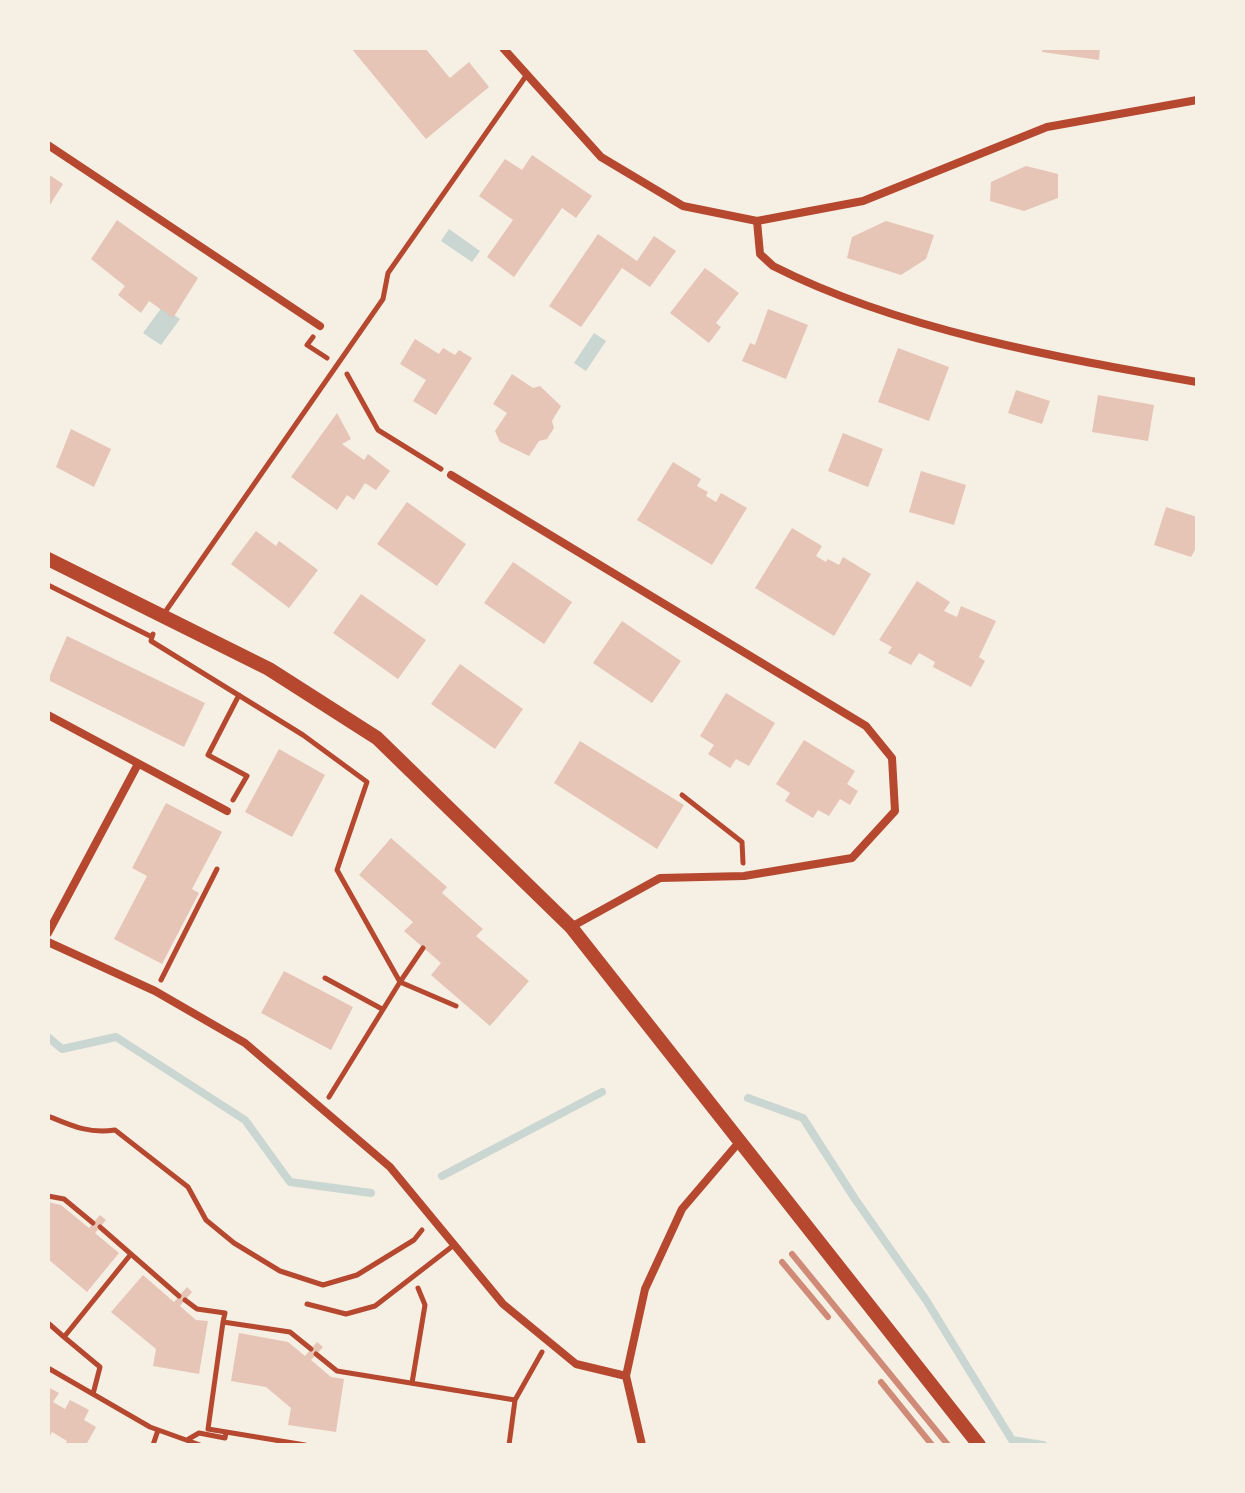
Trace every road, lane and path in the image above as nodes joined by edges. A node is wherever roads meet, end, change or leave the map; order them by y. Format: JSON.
{"nodes":[{"id":1,"x":503,"y":48,"type":"edge"},
{"id":2,"x":526,"y":76,"type":"junction"},
{"id":3,"x":1197,"y":100,"type":"edge"},
{"id":4,"x":48,"y":145,"type":"edge"},
{"id":5,"x":757,"y":221,"type":"junction"},
{"id":6,"x":320,"y":326,"type":"joint"},
{"id":7,"x":336,"y":364,"type":"junction"},
{"id":8,"x":1197,"y":382,"type":"edge"},
{"id":9,"x":451,"y":475,"type":"joint"},
{"id":10,"x":48,"y":559,"type":"edge"},
{"id":11,"x":163,"y":616,"type":"junction"},
{"id":12,"x":152,"y":637,"type":"dead end"},
{"id":13,"x":239,"y":695,"type":"junction"},
{"id":14,"x":48,"y":715,"type":"edge"},
{"id":15,"x":138,"y":764,"type":"junction"},
{"id":16,"x":682,"y":795,"type":"dead end"},
{"id":17,"x":227,"y":811,"type":"joint"},
{"id":18,"x":217,"y":869,"type":"dead end"},
{"id":19,"x":744,"y":876,"type":"junction"},
{"id":20,"x":571,"y":927,"type":"junction"},
{"id":21,"x":48,"y":933,"type":"edge"},
{"id":22,"x":48,"y":942,"type":"edge"},
{"id":23,"x":423,"y":948,"type":"dead end"},
{"id":24,"x":325,"y":978,"type":"dead end"},
{"id":25,"x":400,"y":982,"type":"junction"},
{"id":26,"x":155,"y":991,"type":"junction"},
{"id":27,"x":456,"y":1006,"type":"dead end"},
{"id":28,"x":382,"y":1009,"type":"junction"},
{"id":29,"x":323,"y":1108,"type":"junction"},
{"id":30,"x":48,"y":1116,"type":"edge"},
{"id":31,"x":740,"y":1141,"type":"junction"},
{"id":32,"x":48,"y":1196,"type":"edge"},
{"id":33,"x":431,"y":1216,"type":"junction"},
{"id":34,"x":93,"y":1223,"type":"dead end"},
{"id":35,"x":100,"y":1227,"type":"dead end"},
{"id":36,"x":455,"y":1244,"type":"junction"},
{"id":37,"x":131,"y":1254,"type":"junction"},
{"id":38,"x":413,"y":1276,"type":"junction"},
{"id":39,"x":179,"y":1296,"type":"dead end"},
{"id":40,"x":185,"y":1300,"type":"dead end"},
{"id":41,"x":307,"y":1304,"type":"dead end"},
{"id":42,"x":223,"y":1322,"type":"junction"},
{"id":43,"x":48,"y":1323,"type":"edge"},
{"id":44,"x":64,"y":1337,"type":"junction"},
{"id":45,"x":549,"y":1341,"type":"junction"},
{"id":46,"x":311,"y":1349,"type":"dead end"},
{"id":47,"x":316,"y":1354,"type":"dead end"},
{"id":48,"x":48,"y":1368,"type":"edge"},
{"id":49,"x":626,"y":1376,"type":"junction"},
{"id":50,"x":412,"y":1383,"type":"junction"},
{"id":51,"x":93,"y":1394,"type":"junction"},
{"id":52,"x":515,"y":1400,"type":"junction"},
{"id":53,"x":158,"y":1430,"type":"junction"},
{"id":54,"x":226,"y":1432,"type":"junction"},
{"id":55,"x":187,"y":1440,"type":"junction"},
{"id":56,"x":153,"y":1445,"type":"edge"},
{"id":57,"x":200,"y":1445,"type":"edge"},
{"id":58,"x":305,"y":1445,"type":"edge"},
{"id":59,"x":509,"y":1445,"type":"edge"},
{"id":60,"x":642,"y":1445,"type":"edge"},
{"id":61,"x":979,"y":1445,"type":"edge"}],
"edges":[{"from":1,"to":2,"type":"street"},
{"from":2,"to":5,"type":"street"},
{"from":2,"to":7,"type":"lane"},
{"from":3,"to":5,"type":"street"},
{"from":4,"to":6,"type":"street"},
{"from":5,"to":8,"type":"street"},
{"from":6,"to":7,"type":"path"},
{"from":7,"to":9,"type":"path"},
{"from":7,"to":11,"type":"lane"},
{"from":9,"to":19,"type":"street"},
{"from":10,"to":11,"type":"street"},
{"from":11,"to":20,"type":"street"},
{"from":12,"to":13,"type":"path"},
{"from":13,"to":17,"type":"path"},
{"from":13,"to":25,"type":"path"},
{"from":14,"to":15,"type":"street"},
{"from":15,"to":17,"type":"street"},
{"from":15,"to":21,"type":"street"},
{"from":16,"to":19,"type":"path"},
{"from":18,"to":26,"type":"path"},
{"from":19,"to":20,"type":"street"},
{"from":20,"to":31,"type":"street"},
{"from":22,"to":26,"type":"street"},
{"from":23,"to":25,"type":"path"},
{"from":24,"to":28,"type":"path"},
{"from":25,"to":27,"type":"path"},
{"from":25,"to":28,"type":"path"},
{"from":26,"to":29,"type":"street"},
{"from":28,"to":29,"type":"path"},
{"from":29,"to":33,"type":"street"},
{"from":30,"to":33,"type":"path"},
{"from":31,"to":49,"type":"street"},
{"from":31,"to":61,"type":"street"},
{"from":32,"to":34,"type":"path"},
{"from":33,"to":36,"type":"street"},
{"from":35,"to":37,"type":"path"},
{"from":36,"to":38,"type":"lane"},
{"from":36,"to":45,"type":"street"},
{"from":37,"to":39,"type":"path"},
{"from":37,"to":44,"type":"path"},
{"from":38,"to":41,"type":"lane"},
{"from":38,"to":50,"type":"path"},
{"from":40,"to":42,"type":"path"},
{"from":42,"to":46,"type":"path"},
{"from":42,"to":54,"type":"path"},
{"from":43,"to":44,"type":"path"},
{"from":44,"to":51,"type":"path"},
{"from":45,"to":49,"type":"street"},
{"from":45,"to":52,"type":"path"},
{"from":47,"to":50,"type":"path"},
{"from":48,"to":51,"type":"path"},
{"from":49,"to":60,"type":"street"},
{"from":50,"to":52,"type":"path"},
{"from":51,"to":53,"type":"path"},
{"from":52,"to":59,"type":"path"},
{"from":53,"to":55,"type":"path"},
{"from":53,"to":56,"type":"path"},
{"from":54,"to":55,"type":"path"},
{"from":54,"to":58,"type":"path"},
{"from":55,"to":57,"type":"path"}]}
